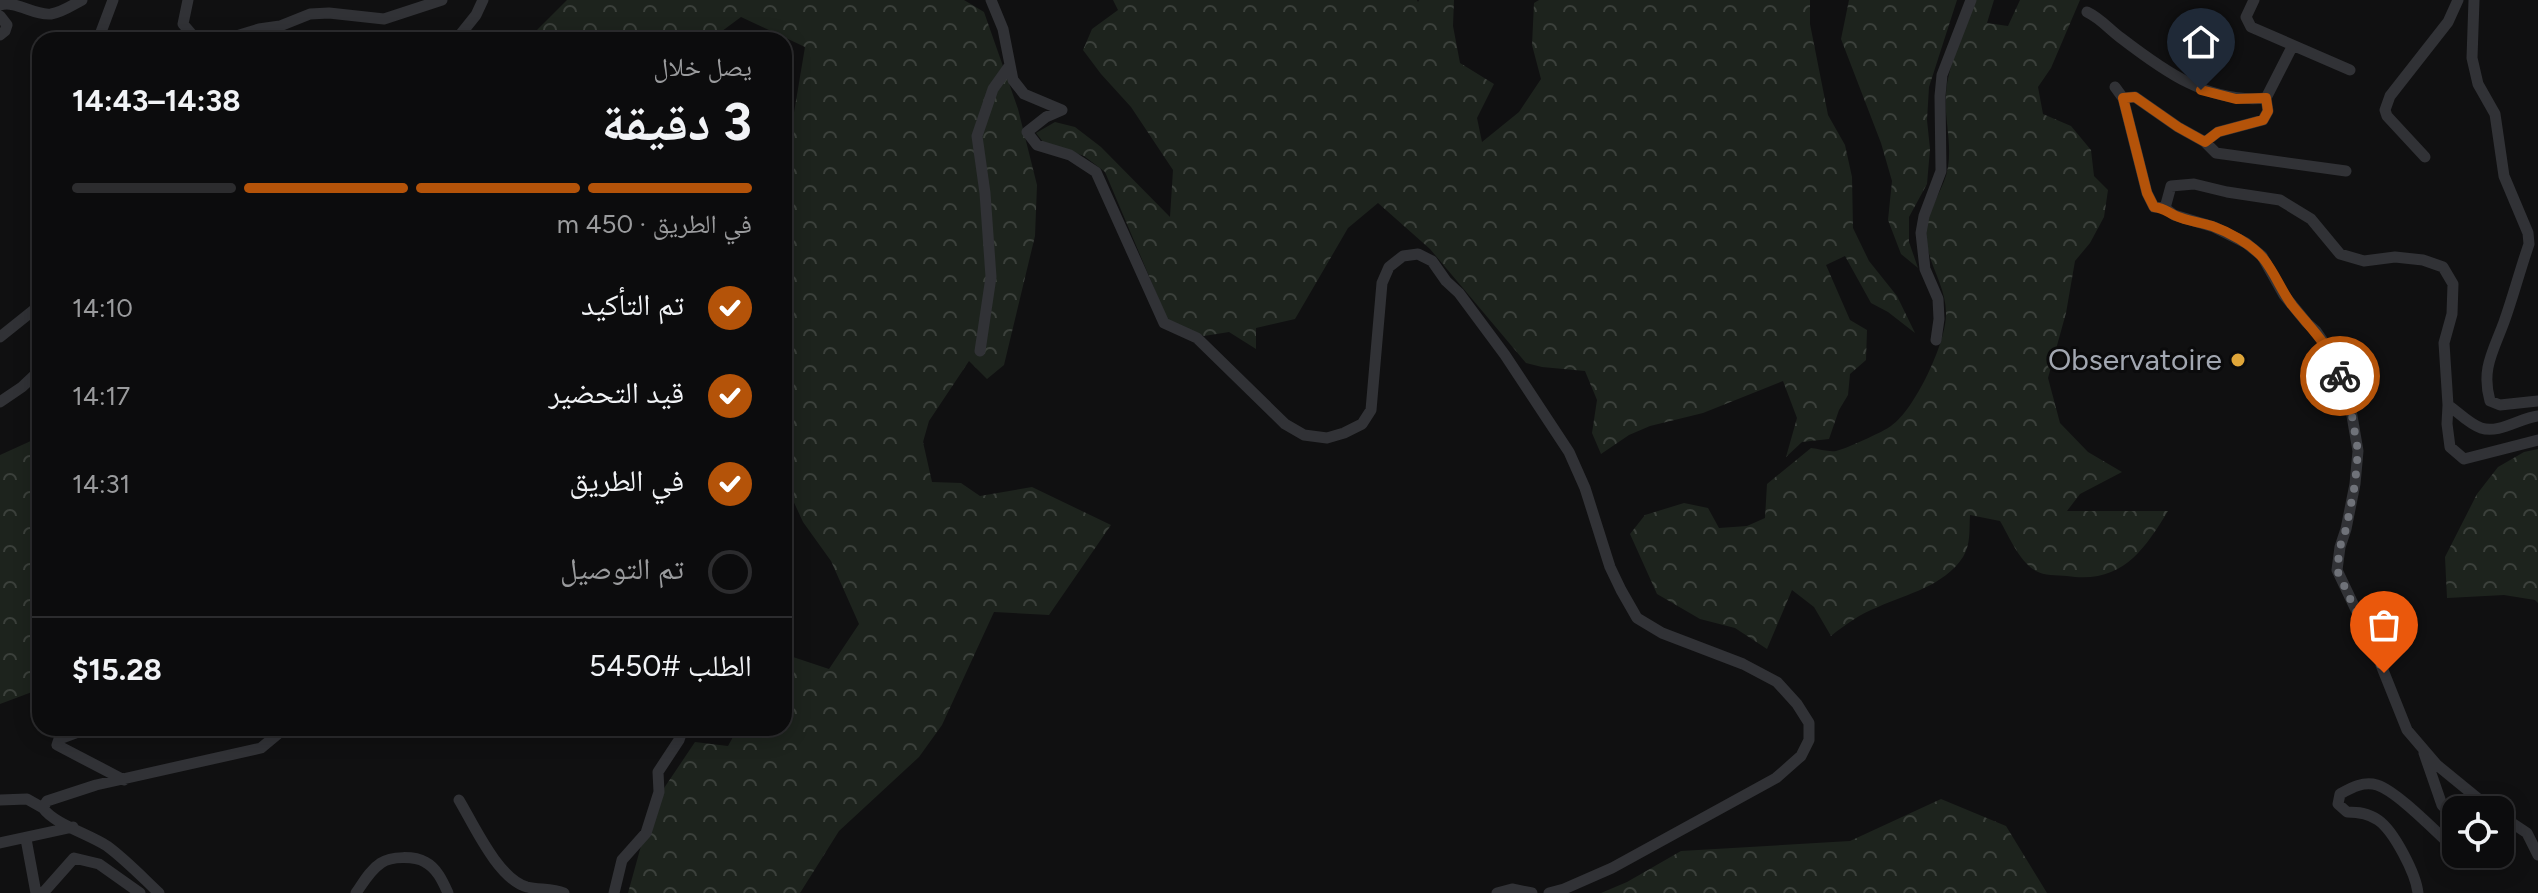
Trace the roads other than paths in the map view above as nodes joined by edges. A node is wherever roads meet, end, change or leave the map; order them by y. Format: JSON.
{"nodes":[{"id":1,"x":82,"y":0,"type":"edge"},
{"id":2,"x":113,"y":0,"type":"edge"},
{"id":3,"x":188,"y":0,"type":"edge"},
{"id":4,"x":442,"y":0,"type":"edge"},
{"id":5,"x":483,"y":0,"type":"edge"},
{"id":6,"x":991,"y":0,"type":"edge"},
{"id":7,"x":1971,"y":0,"type":"edge"},
{"id":8,"x":2254,"y":0,"type":"edge"},
{"id":9,"x":2458,"y":0,"type":"edge"},
{"id":10,"x":2474,"y":0,"type":"edge"},
{"id":11,"x":0,"y":5,"type":"edge"},
{"id":12,"x":2087,"y":12,"type":"dead end"},
{"id":13,"x":0,"y":16,"type":"edge"},
{"id":14,"x":267,"y":28,"type":"junction"},
{"id":15,"x":101,"y":32,"type":"edge"},
{"id":16,"x":190,"y":32,"type":"edge"},
{"id":17,"x":252,"y":32,"type":"edge"},
{"id":18,"x":271,"y":32,"type":"edge"},
{"id":19,"x":462,"y":32,"type":"edge"},
{"id":20,"x":0,"y":35,"type":"edge"},
{"id":21,"x":2292,"y":47,"type":"junction"},
{"id":22,"x":1010,"y":65,"type":"junction"},
{"id":23,"x":2350,"y":70,"type":"dead end"},
{"id":24,"x":2115,"y":87,"type":"dead end"},
{"id":25,"x":2123,"y":98,"type":"junction"},
{"id":26,"x":2266,"y":98,"type":"junction"},
{"id":27,"x":2205,"y":142,"type":"junction"},
{"id":28,"x":2425,"y":157,"type":"dead end"},
{"id":29,"x":2346,"y":171,"type":"dead end"},
{"id":30,"x":2165,"y":208,"type":"junction"},
{"id":31,"x":32,"y":311,"type":"edge"},
{"id":32,"x":0,"y":337,"type":"edge"},
{"id":33,"x":1936,"y":340,"type":"dead end"},
{"id":34,"x":980,"y":351,"type":"dead end"},
{"id":35,"x":32,"y":378,"type":"edge"},
{"id":36,"x":2538,"y":401,"type":"edge"},
{"id":37,"x":0,"y":402,"type":"edge"},
{"id":38,"x":2448,"y":405,"type":"junction"},
{"id":39,"x":2538,"y":416,"type":"edge"},
{"id":40,"x":2538,"y":440,"type":"edge"},
{"id":41,"x":67,"y":736,"type":"edge"},
{"id":42,"x":275,"y":736,"type":"edge"},
{"id":43,"x":680,"y":736,"type":"edge"},
{"id":44,"x":2423,"y":748,"type":"junction"},
{"id":45,"x":124,"y":780,"type":"junction"},
{"id":46,"x":2475,"y":796,"type":"edge"},
{"id":47,"x":0,"y":800,"type":"edge"},
{"id":48,"x":459,"y":800,"type":"dead end"},
{"id":49,"x":2442,"y":805,"type":"edge"},
{"id":50,"x":43,"y":808,"type":"junction"},
{"id":51,"x":2514,"y":824,"type":"edge"},
{"id":52,"x":73,"y":827,"type":"junction"},
{"id":53,"x":2442,"y":838,"type":"edge"},
{"id":54,"x":26,"y":839,"type":"junction"},
{"id":55,"x":0,"y":843,"type":"edge"},
{"id":56,"x":2538,"y":855,"type":"edge"},
{"id":57,"x":36,"y":893,"type":"edge"},
{"id":58,"x":43,"y":893,"type":"edge"},
{"id":59,"x":140,"y":893,"type":"edge"},
{"id":60,"x":159,"y":893,"type":"edge"},
{"id":61,"x":356,"y":893,"type":"edge"},
{"id":62,"x":448,"y":893,"type":"edge"},
{"id":63,"x":564,"y":893,"type":"edge"},
{"id":64,"x":614,"y":893,"type":"edge"},
{"id":65,"x":1497,"y":893,"type":"edge"},
{"id":66,"x":1532,"y":893,"type":"edge"},
{"id":67,"x":1549,"y":893,"type":"edge"},
{"id":68,"x":2418,"y":893,"type":"edge"}],
"edges":[{"from":1,"to":11,"type":"street"},
{"from":2,"to":15,"type":"street"},
{"from":3,"to":16,"type":"street"},
{"from":4,"to":14,"type":"street"},
{"from":5,"to":19,"type":"street"},
{"from":6,"to":22,"type":"street"},
{"from":7,"to":33,"type":"street"},
{"from":8,"to":21,"type":"street"},
{"from":9,"to":28,"type":"street"},
{"from":10,"to":36,"type":"street"},
{"from":12,"to":26,"type":"street"},
{"from":13,"to":20,"type":"street"},
{"from":14,"to":17,"type":"street"},
{"from":14,"to":18,"type":"street"},
{"from":21,"to":23,"type":"street"},
{"from":21,"to":26,"type":"street"},
{"from":22,"to":34,"type":"street"},
{"from":22,"to":67,"type":"street"},
{"from":24,"to":25,"type":"street"},
{"from":25,"to":27,"type":"street"},
{"from":25,"to":30,"type":"street"},
{"from":26,"to":27,"type":"street"},
{"from":27,"to":29,"type":"street"},
{"from":30,"to":38,"type":"street"},
{"from":30,"to":44,"type":"street"},
{"from":31,"to":32,"type":"street"},
{"from":35,"to":37,"type":"street"},
{"from":38,"to":39,"type":"street"},
{"from":38,"to":40,"type":"street"},
{"from":41,"to":45,"type":"street"},
{"from":42,"to":45,"type":"street"},
{"from":43,"to":64,"type":"street"},
{"from":44,"to":46,"type":"street"},
{"from":44,"to":49,"type":"street"},
{"from":45,"to":50,"type":"street"},
{"from":47,"to":50,"type":"street"},
{"from":48,"to":63,"type":"street"},
{"from":50,"to":52,"type":"street"},
{"from":51,"to":56,"type":"street"},
{"from":52,"to":54,"type":"street"},
{"from":52,"to":60,"type":"street"},
{"from":53,"to":68,"type":"street"},
{"from":54,"to":55,"type":"street"},
{"from":54,"to":57,"type":"street"},
{"from":58,"to":59,"type":"street"},
{"from":61,"to":62,"type":"street"},
{"from":65,"to":66,"type":"street"}]}
